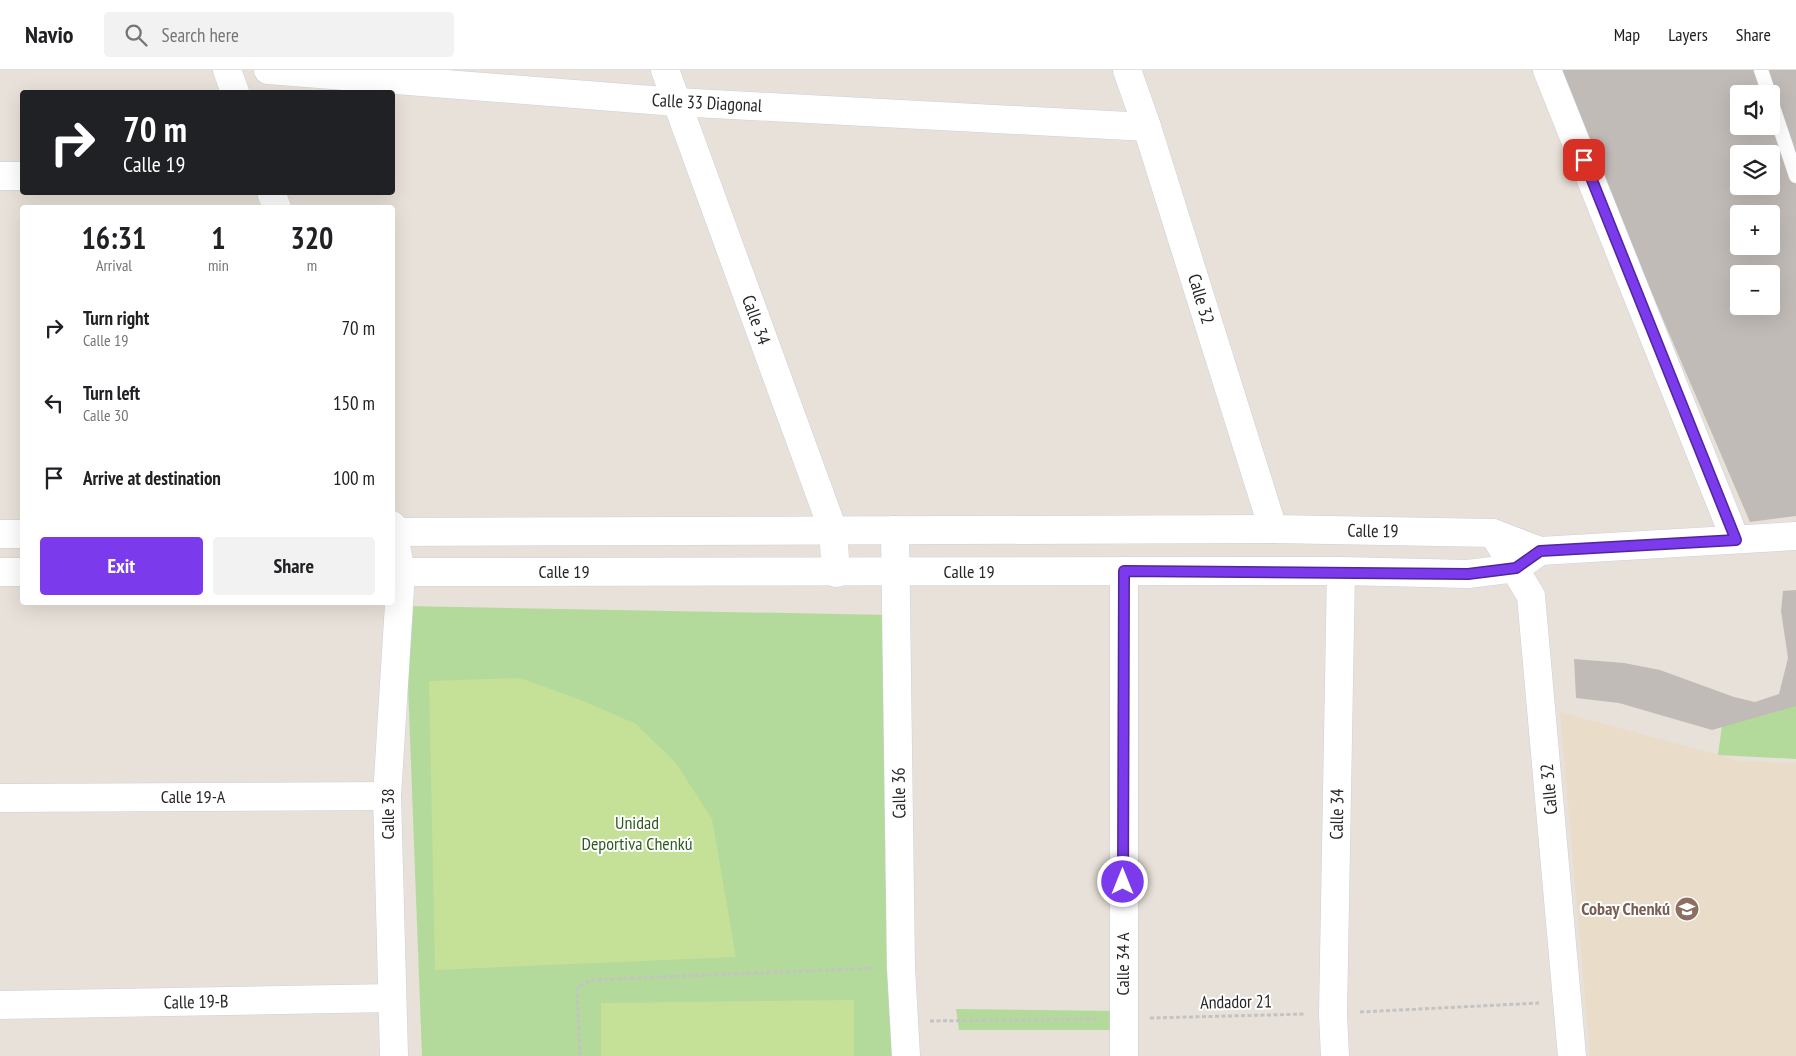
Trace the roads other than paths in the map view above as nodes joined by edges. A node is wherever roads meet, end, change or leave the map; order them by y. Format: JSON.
{"nodes":[{"id":1,"x":227,"y":70,"type":"edge"},
{"id":2,"x":268,"y":70,"type":"edge"},
{"id":3,"x":664,"y":70,"type":"edge"},
{"id":4,"x":1127,"y":70,"type":"edge"},
{"id":5,"x":1547,"y":70,"type":"edge"},
{"id":6,"x":1761,"y":70,"type":"edge"},
{"id":7,"x":1766,"y":85,"type":"edge"},
{"id":8,"x":234,"y":90,"type":"edge"},
{"id":9,"x":676,"y":102,"type":"junction"},
{"id":10,"x":1147,"y":127,"type":"junction"},
{"id":11,"x":1780,"y":129,"type":"edge"},
{"id":12,"x":0,"y":176,"type":"edge"},
{"id":13,"x":20,"y":176,"type":"edge"},
{"id":14,"x":1796,"y":176,"type":"edge"},
{"id":15,"x":1273,"y":529,"type":"junction"},
{"id":16,"x":395,"y":530,"type":"edge"},
{"id":17,"x":833,"y":530,"type":"junction"},
{"id":18,"x":895,"y":530,"type":"junction"},
{"id":19,"x":1493,"y":533,"type":"junction"},
{"id":20,"x":0,"y":534,"type":"edge"},
{"id":21,"x":20,"y":534,"type":"edge"},
{"id":22,"x":1796,"y":536,"type":"edge"},
{"id":23,"x":1736,"y":540,"type":"junction"},
{"id":24,"x":395,"y":551,"type":"edge"},
{"id":25,"x":1540,"y":551,"type":"junction"},
{"id":26,"x":1516,"y":568,"type":"junction"},
{"id":27,"x":1124,"y":571,"type":"junction"},
{"id":28,"x":0,"y":572,"type":"edge"},
{"id":29,"x":20,"y":572,"type":"edge"},
{"id":30,"x":397,"y":572,"type":"edge"},
{"id":31,"x":897,"y":572,"type":"junction"},
{"id":32,"x":1341,"y":572,"type":"junction"},
{"id":33,"x":836,"y":573,"type":"junction"},
{"id":34,"x":387,"y":796,"type":"junction"},
{"id":35,"x":0,"y":798,"type":"edge"},
{"id":36,"x":392,"y":998,"type":"junction"},
{"id":37,"x":0,"y":1005,"type":"edge"},
{"id":38,"x":394,"y":1056,"type":"edge"},
{"id":39,"x":906,"y":1056,"type":"edge"},
{"id":40,"x":1124,"y":1056,"type":"edge"},
{"id":41,"x":1335,"y":1056,"type":"edge"},
{"id":42,"x":1572,"y":1056,"type":"edge"}],
"edges":[{"from":1,"to":8,"type":"street"},
{"from":2,"to":9,"type":"street","name":"Calle 33 Diagonal"},
{"from":3,"to":9,"type":"street","name":"Calle 34"},
{"from":4,"to":10,"type":"street","name":"Calle 32"},
{"from":5,"to":23,"type":"street"},
{"from":6,"to":7,"type":"lane"},
{"from":9,"to":10,"type":"street","name":"Calle 33 Diagonal"},
{"from":9,"to":17,"type":"street","name":"Calle 34"},
{"from":10,"to":15,"type":"street","name":"Calle 32"},
{"from":11,"to":14,"type":"lane"},
{"from":12,"to":13,"type":"street"},
{"from":15,"to":18,"type":"street","name":"Calle 19"},
{"from":15,"to":19,"type":"street","name":"Calle 19"},
{"from":16,"to":17,"type":"street","name":"Calle 19"},
{"from":17,"to":18,"type":"street","name":"Calle 19"},
{"from":17,"to":33,"type":"street","name":"Calle 34"},
{"from":18,"to":31,"type":"street","name":"Calle 36"},
{"from":19,"to":25,"type":"street","name":"Calle 19"},
{"from":19,"to":26,"type":"street","name":"Calle 32"},
{"from":20,"to":21,"type":"street"},
{"from":22,"to":23,"type":"street","name":"Calle 19"},
{"from":23,"to":25,"type":"street","name":"Calle 19"},
{"from":24,"to":30,"type":"street"},
{"from":25,"to":26,"type":"street","name":"Calle 19"},
{"from":26,"to":32,"type":"street","name":"Calle 19"},
{"from":26,"to":42,"type":"street","name":"Calle 32"},
{"from":27,"to":31,"type":"street","name":"Calle 19"},
{"from":27,"to":32,"type":"street","name":"Calle 19"},
{"from":27,"to":40,"type":"street","name":"Calle 34 A"},
{"from":28,"to":29,"type":"street"},
{"from":30,"to":33,"type":"street","name":"Calle 19"},
{"from":30,"to":34,"type":"street","name":"Calle 38"},
{"from":31,"to":33,"type":"street","name":"Calle 19"},
{"from":31,"to":39,"type":"street","name":"Calle 36"},
{"from":32,"to":41,"type":"street","name":"Calle 34"},
{"from":34,"to":35,"type":"street","name":"Calle 19-A"},
{"from":34,"to":36,"type":"street","name":"Calle 38"},
{"from":36,"to":37,"type":"street","name":"Calle 19-B"},
{"from":36,"to":38,"type":"street","name":"Calle 38"}]}
